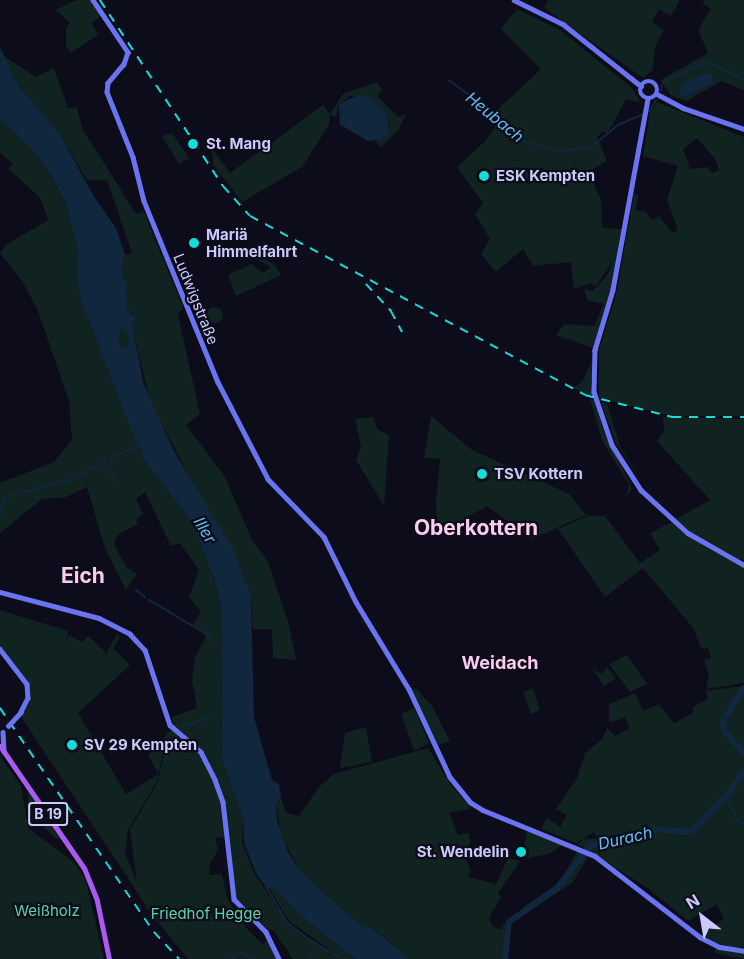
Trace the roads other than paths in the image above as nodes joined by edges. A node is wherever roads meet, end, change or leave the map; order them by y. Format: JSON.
{"nodes":[{"id":1,"x":93,"y":0,"type":"edge"},
{"id":2,"x":514,"y":0,"type":"edge"},
{"id":3,"x":641,"y":86,"type":"junction"},
{"id":4,"x":657,"y":94,"type":"junction"},
{"id":5,"x":648,"y":99,"type":"junction"},
{"id":6,"x":744,"y":129,"type":"edge"},
{"id":7,"x":744,"y":565,"type":"edge"},
{"id":8,"x":0,"y":592,"type":"edge"},
{"id":9,"x":0,"y":649,"type":"edge"},
{"id":10,"x":2,"y":732,"type":"edge"},
{"id":11,"x":2,"y":749,"type":"edge"},
{"id":12,"x":744,"y":951,"type":"edge"},
{"id":13,"x":109,"y":959,"type":"edge"},
{"id":14,"x":279,"y":959,"type":"edge"}],
"edges":[{"from":1,"to":12,"type":"street","name":"Ludwigstraße"},
{"from":2,"to":3,"type":"street"},
{"from":3,"to":4,"type":"street"},
{"from":3,"to":5,"type":"street"},
{"from":4,"to":5,"type":"street"},
{"from":4,"to":6,"type":"street"},
{"from":5,"to":7,"type":"street"},
{"from":8,"to":14,"type":"street"},
{"from":9,"to":10,"type":"street","bridge":true},
{"from":10,"to":11,"type":"street"},
{"from":11,"to":13,"type":"main road","number":"B 19"}]}
